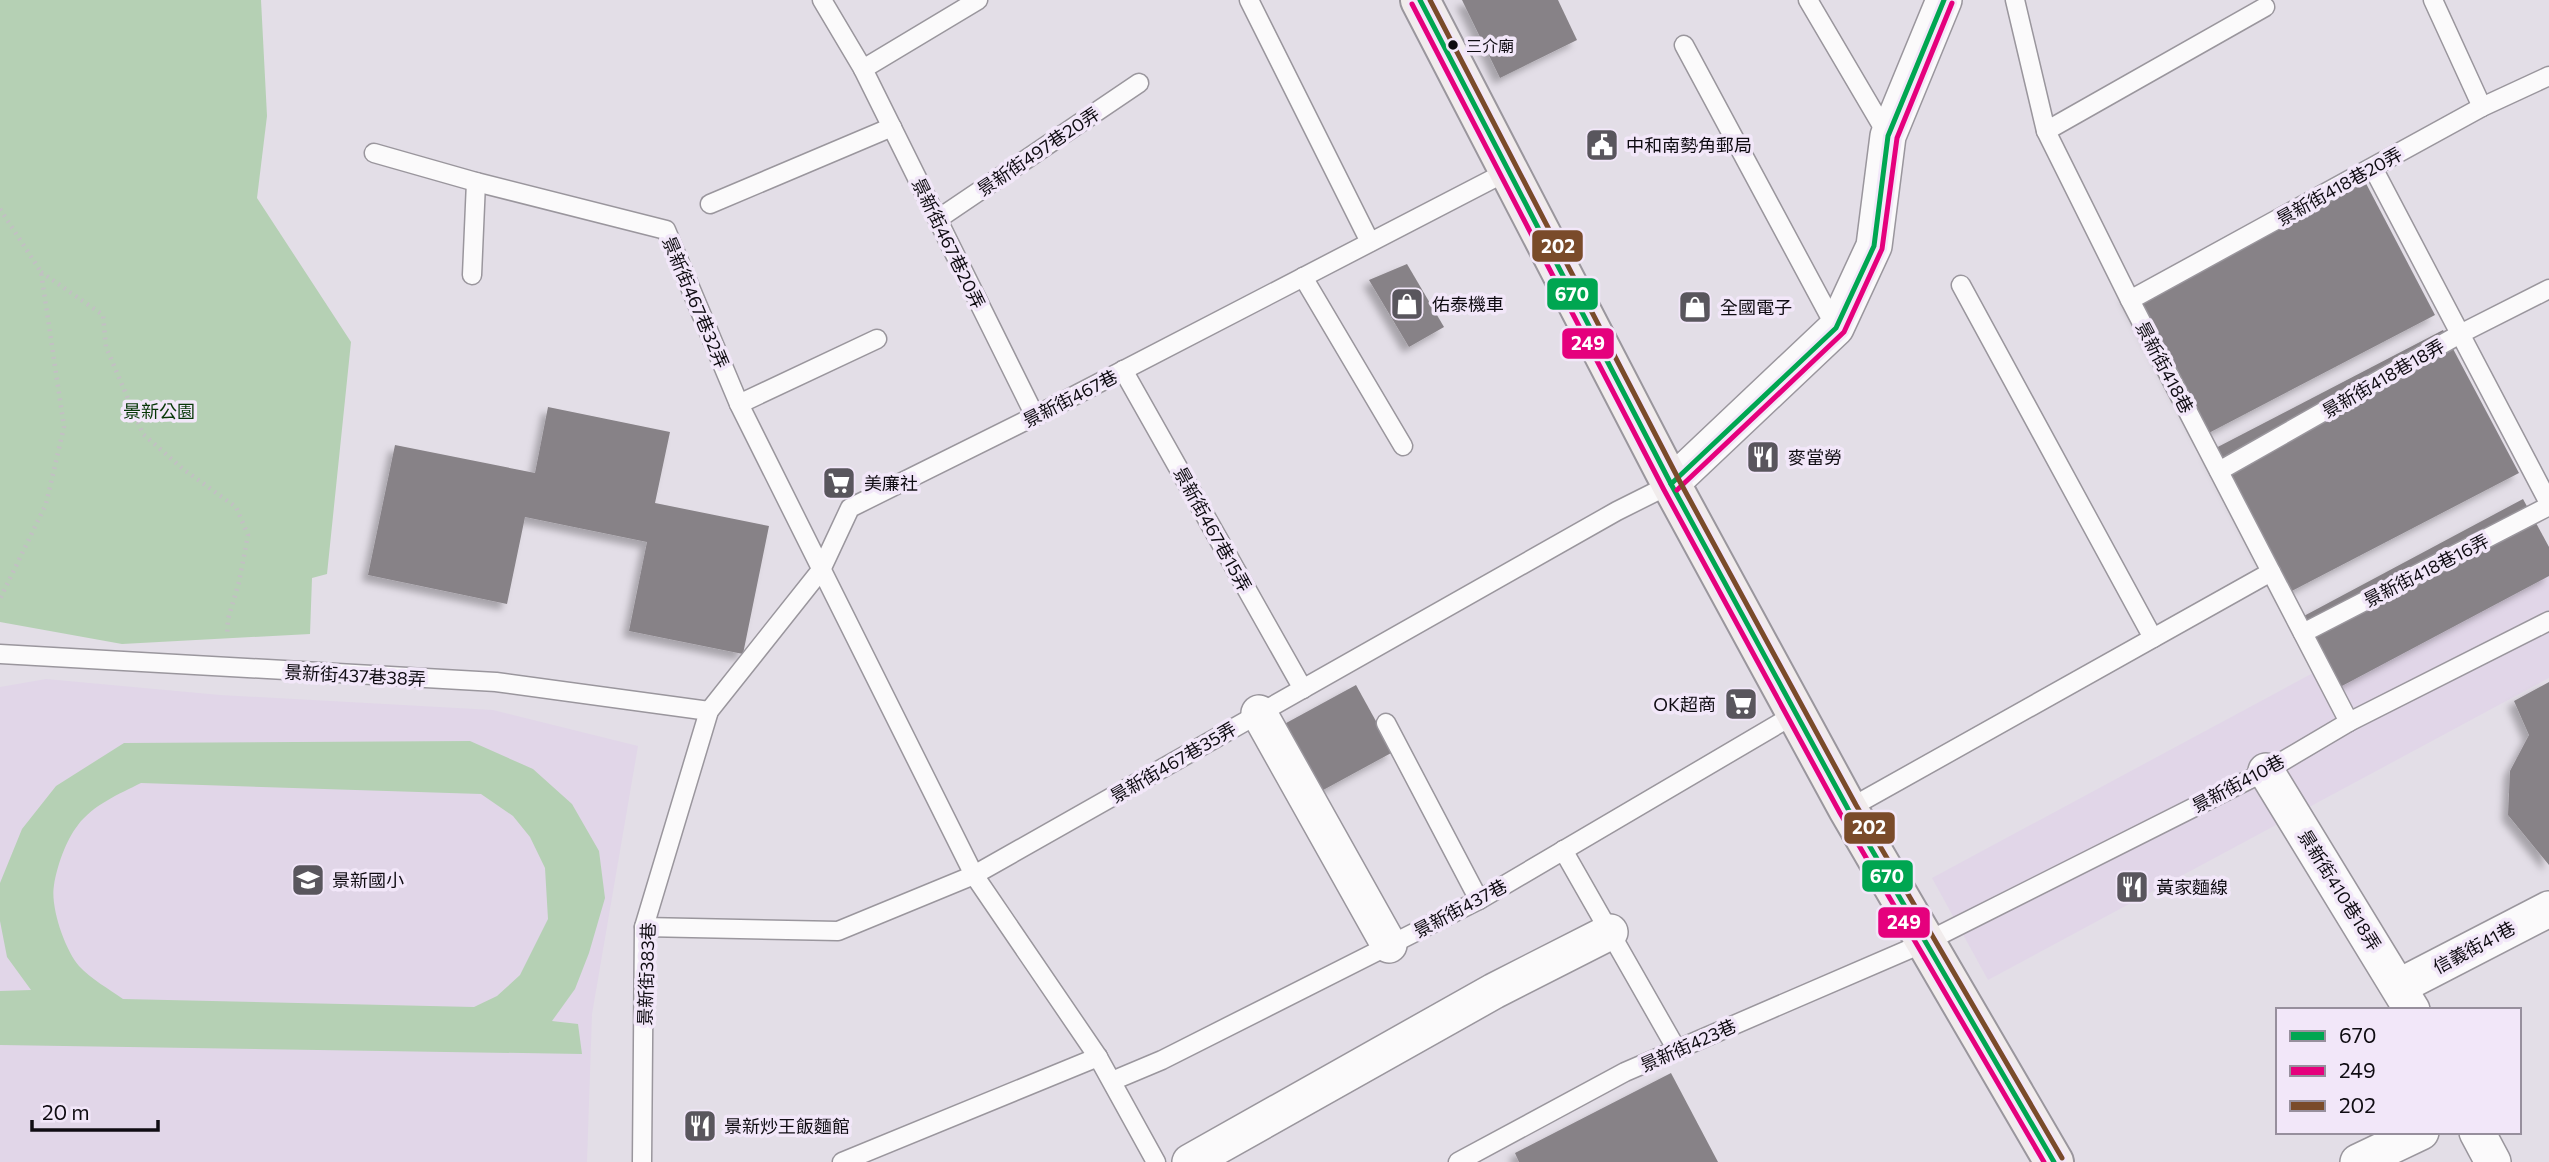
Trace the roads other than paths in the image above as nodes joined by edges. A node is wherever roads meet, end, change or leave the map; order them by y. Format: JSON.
{"nodes":[{"id":1,"x":822,"y":0,"type":"edge"},
{"id":2,"x":978,"y":0,"type":"edge"},
{"id":3,"x":1249,"y":0,"type":"edge"},
{"id":4,"x":1420,"y":0,"type":"edge"},
{"id":5,"x":1808,"y":0,"type":"edge"},
{"id":6,"x":1944,"y":0,"type":"edge"},
{"id":7,"x":2015,"y":0,"type":"edge"},
{"id":8,"x":2433,"y":0,"type":"edge"},
{"id":9,"x":2265,"y":7,"type":"dead end"},
{"id":10,"x":1684,"y":45,"type":"dead end"},
{"id":11,"x":863,"y":69,"type":"junction"},
{"id":12,"x":2549,"y":76,"type":"edge"},
{"id":13,"x":1139,"y":83,"type":"dead end"},
{"id":14,"x":2482,"y":107,"type":"junction"},
{"id":15,"x":892,"y":127,"type":"junction"},
{"id":16,"x":2046,"y":131,"type":"junction"},
{"id":17,"x":1888,"y":136,"type":"junction"},
{"id":18,"x":374,"y":153,"type":"dead end"},
{"id":19,"x":2373,"y":168,"type":"junction"},
{"id":20,"x":1508,"y":171,"type":"junction"},
{"id":21,"x":476,"y":182,"type":"junction"},
{"id":22,"x":710,"y":204,"type":"dead end"},
{"id":23,"x":938,"y":219,"type":"junction"},
{"id":24,"x":1370,"y":242,"type":"junction"},
{"id":25,"x":472,"y":275,"type":"dead end"},
{"id":26,"x":1303,"y":277,"type":"junction"},
{"id":27,"x":1961,"y":285,"type":"dead end"},
{"id":28,"x":2549,"y":289,"type":"edge"},
{"id":29,"x":2130,"y":300,"type":"junction"},
{"id":30,"x":1836,"y":328,"type":"junction"},
{"id":31,"x":2460,"y":334,"type":"junction"},
{"id":32,"x":877,"y":339,"type":"dead end"},
{"id":33,"x":1123,"y":370,"type":"junction"},
{"id":34,"x":739,"y":404,"type":"junction"},
{"id":35,"x":1035,"y":416,"type":"junction"},
{"id":36,"x":1403,"y":446,"type":"dead end"},
{"id":37,"x":2219,"y":471,"type":"junction"},
{"id":38,"x":1671,"y":484,"type":"junction"},
{"id":39,"x":2549,"y":505,"type":"edge"},
{"id":40,"x":821,"y":570,"type":"junction"},
{"id":41,"x":2271,"y":572,"type":"junction"},
{"id":42,"x":2549,"y":621,"type":"edge"},
{"id":43,"x":2303,"y":633,"type":"junction"},
{"id":44,"x":2153,"y":638,"type":"junction"},
{"id":45,"x":0,"y":654,"type":"edge"},
{"id":46,"x":1303,"y":689,"type":"junction"},
{"id":47,"x":709,"y":710,"type":"junction"},
{"id":48,"x":1259,"y":713,"type":"junction"},
{"id":49,"x":1797,"y":713,"type":"junction"},
{"id":50,"x":2349,"y":722,"type":"junction"},
{"id":51,"x":1386,"y":723,"type":"dead end"},
{"id":52,"x":2266,"y":771,"type":"junction"},
{"id":53,"x":1848,"y":809,"type":"junction"},
{"id":54,"x":1563,"y":850,"type":"junction"},
{"id":55,"x":974,"y":875,"type":"junction"},
{"id":56,"x":1479,"y":900,"type":"junction"},
{"id":57,"x":2543,"y":916,"type":"edge"},
{"id":58,"x":644,"y":927,"type":"junction"},
{"id":59,"x":1610,"y":932,"type":"junction"},
{"id":60,"x":1926,"y":942,"type":"junction"},
{"id":61,"x":1389,"y":945,"type":"junction"},
{"id":62,"x":2406,"y":998,"type":"edge"},
{"id":63,"x":1677,"y":1050,"type":"junction"},
{"id":64,"x":1098,"y":1057,"type":"junction"},
{"id":65,"x":1112,"y":1081,"type":"junction"},
{"id":66,"x":2417,"y":1134,"type":"edge"},
{"id":67,"x":2478,"y":1134,"type":"edge"},
{"id":68,"x":1480,"y":1157,"type":"edge"},
{"id":69,"x":642,"y":1162,"type":"edge"},
{"id":70,"x":842,"y":1162,"type":"edge"},
{"id":71,"x":1156,"y":1162,"type":"edge"},
{"id":72,"x":1190,"y":1162,"type":"edge"},
{"id":73,"x":1458,"y":1162,"type":"edge"},
{"id":74,"x":2054,"y":1162,"type":"edge"},
{"id":75,"x":2358,"y":1162,"type":"edge"},
{"id":76,"x":2493,"y":1162,"type":"edge"}],
"edges":[{"from":1,"to":11,"type":"lane","name":"景新街467巷20弄"},
{"from":2,"to":11,"type":"lane"},
{"from":3,"to":24,"type":"lane"},
{"from":4,"to":20,"type":"main road"},
{"from":5,"to":17,"type":"lane"},
{"from":6,"to":17,"type":"street"},
{"from":7,"to":16,"type":"lane","name":"景新街418巷"},
{"from":8,"to":14,"type":"lane"},
{"from":9,"to":16,"type":"lane"},
{"from":10,"to":30,"type":"lane"},
{"from":11,"to":15,"type":"lane","name":"景新街467巷20弄"},
{"from":12,"to":14,"type":"lane","name":"景新街418巷20弄"},
{"from":13,"to":23,"type":"lane","name":"景新街497巷20弄"},
{"from":14,"to":19,"type":"lane","name":"景新街418巷20弄"},
{"from":15,"to":22,"type":"lane"},
{"from":15,"to":23,"type":"lane","name":"景新街467巷20弄"},
{"from":16,"to":29,"type":"lane","name":"景新街418巷"},
{"from":17,"to":30,"type":"street"},
{"from":18,"to":21,"type":"lane","name":"景新街467巷32弄"},
{"from":19,"to":29,"type":"lane","name":"景新街418巷20弄"},
{"from":19,"to":31,"type":"lane"},
{"from":20,"to":24,"type":"lane","name":"景新街467巷"},
{"from":20,"to":38,"type":"main road"},
{"from":21,"to":25,"type":"lane"},
{"from":21,"to":34,"type":"lane","name":"景新街467巷32弄"},
{"from":23,"to":35,"type":"lane","name":"景新街467巷20弄"},
{"from":24,"to":26,"type":"lane","name":"景新街467巷"},
{"from":26,"to":33,"type":"lane","name":"景新街467巷"},
{"from":26,"to":36,"type":"lane"},
{"from":27,"to":44,"type":"lane"},
{"from":28,"to":31,"type":"lane","name":"景新街418巷18弄"},
{"from":29,"to":37,"type":"lane","name":"景新街418巷"},
{"from":30,"to":38,"type":"street"},
{"from":31,"to":37,"type":"lane","name":"景新街418巷18弄"},
{"from":31,"to":39,"type":"lane"},
{"from":32,"to":34,"type":"lane"},
{"from":33,"to":35,"type":"lane","name":"景新街467巷"},
{"from":33,"to":46,"type":"lane","name":"景新街467巷15弄"},
{"from":34,"to":40,"type":"lane","name":"景新街467巷32弄"},
{"from":35,"to":40,"type":"lane","name":"景新街467巷"},
{"from":37,"to":41,"type":"lane","name":"景新街418巷"},
{"from":38,"to":46,"type":"lane","name":"景新街467巷35弄"},
{"from":38,"to":49,"type":"main road"},
{"from":39,"to":43,"type":"lane","name":"景新街418巷16弄"},
{"from":40,"to":47,"type":"lane","name":"景新街467巷"},
{"from":40,"to":55,"type":"lane","name":"景新街467巷32弄"},
{"from":41,"to":43,"type":"lane","name":"景新街418巷"},
{"from":41,"to":44,"type":"lane"},
{"from":42,"to":50,"type":"lane","name":"景新街410巷"},
{"from":43,"to":50,"type":"lane","name":"景新街418巷"},
{"from":44,"to":53,"type":"lane"},
{"from":45,"to":47,"type":"lane","name":"景新街437巷38弄"},
{"from":46,"to":48,"type":"lane","name":"景新街467巷35弄"},
{"from":47,"to":58,"type":"lane","name":"景新街383巷"},
{"from":48,"to":55,"type":"lane","name":"景新街467巷35弄"},
{"from":48,"to":61,"type":"street"},
{"from":49,"to":53,"type":"main road"},
{"from":49,"to":54,"type":"lane","name":"景新街437巷"},
{"from":50,"to":52,"type":"lane","name":"景新街410巷"},
{"from":51,"to":56,"type":"lane"},
{"from":52,"to":60,"type":"lane","name":"景新街410巷"},
{"from":52,"to":62,"type":"street","name":"景新街410巷18弄"},
{"from":53,"to":60,"type":"main road"},
{"from":54,"to":56,"type":"lane","name":"景新街437巷"},
{"from":54,"to":59,"type":"lane"},
{"from":55,"to":58,"type":"lane","name":"景新街467巷35弄"},
{"from":55,"to":64,"type":"lane","name":"景新街467巷32弄"},
{"from":56,"to":61,"type":"lane","name":"景新街437巷"},
{"from":57,"to":62,"type":"street","name":"信義街41巷"},
{"from":58,"to":69,"type":"lane","name":"景新街383巷"},
{"from":59,"to":63,"type":"lane"},
{"from":59,"to":72,"type":"street"},
{"from":60,"to":63,"type":"lane","name":"景新街423巷"},
{"from":60,"to":74,"type":"main road"},
{"from":61,"to":65,"type":"lane","name":"景新街437巷"},
{"from":63,"to":68,"type":"lane","name":"景新街423巷"},
{"from":64,"to":65,"type":"lane","name":"景新街467巷32弄"},
{"from":64,"to":70,"type":"lane"},
{"from":65,"to":71,"type":"lane","name":"景新街467巷32弄"},
{"from":66,"to":75,"type":"street"},
{"from":67,"to":76,"type":"street"},
{"from":68,"to":73,"type":"lane","name":"景新街423巷"}]}
